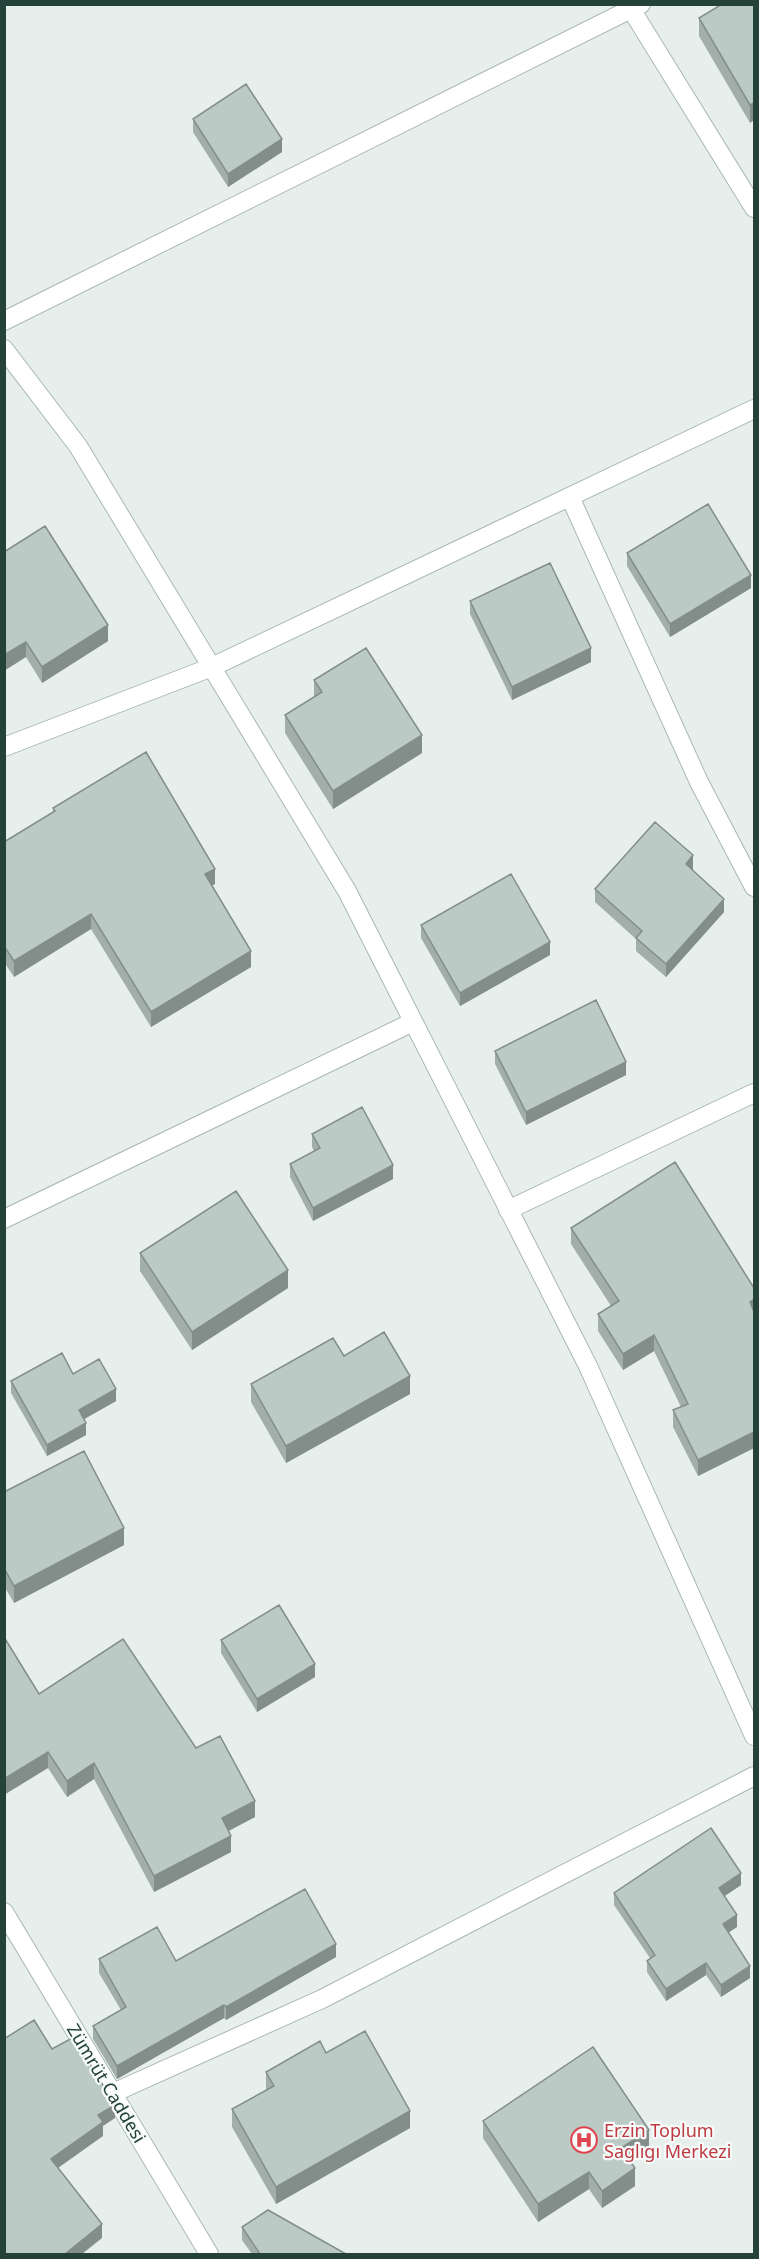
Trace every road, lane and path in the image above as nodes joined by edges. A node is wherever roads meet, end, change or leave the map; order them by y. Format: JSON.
{"nodes":[{"id":1,"x":636,"y":7,"type":"edge"},
{"id":2,"x":754,"y":208,"type":"edge"},
{"id":3,"x":4,"y":321,"type":"edge"},
{"id":4,"x":4,"y":349,"type":"edge"},
{"id":5,"x":754,"y":409,"type":"edge"},
{"id":6,"x":570,"y":497,"type":"junction"},
{"id":7,"x":212,"y":667,"type":"junction"},
{"id":8,"x":4,"y":747,"type":"edge"},
{"id":9,"x":754,"y":887,"type":"edge"},
{"id":10,"x":413,"y":1022,"type":"junction"},
{"id":11,"x":754,"y":1093,"type":"edge"},
{"id":12,"x":508,"y":1210,"type":"junction"},
{"id":13,"x":4,"y":1219,"type":"edge"},
{"id":14,"x":754,"y":1736,"type":"edge"},
{"id":15,"x":754,"y":1776,"type":"edge"},
{"id":16,"x":4,"y":1912,"type":"edge"},
{"id":17,"x":113,"y":2093,"type":"junction"},
{"id":18,"x":209,"y":2254,"type":"edge"}],
"edges":[{"from":1,"to":2,"type":"street"},
{"from":1,"to":3,"type":"street"},
{"from":4,"to":7,"type":"street"},
{"from":5,"to":6,"type":"street"},
{"from":6,"to":7,"type":"street"},
{"from":6,"to":9,"type":"street"},
{"from":7,"to":8,"type":"street"},
{"from":7,"to":10,"type":"street"},
{"from":10,"to":12,"type":"street"},
{"from":10,"to":13,"type":"street"},
{"from":11,"to":12,"type":"street"},
{"from":12,"to":14,"type":"street"},
{"from":15,"to":17,"type":"street"},
{"from":16,"to":17,"type":"street","name":"Zümrüt Caddesi"},
{"from":17,"to":18,"type":"street","name":"Zümrüt Caddesi"}]}
